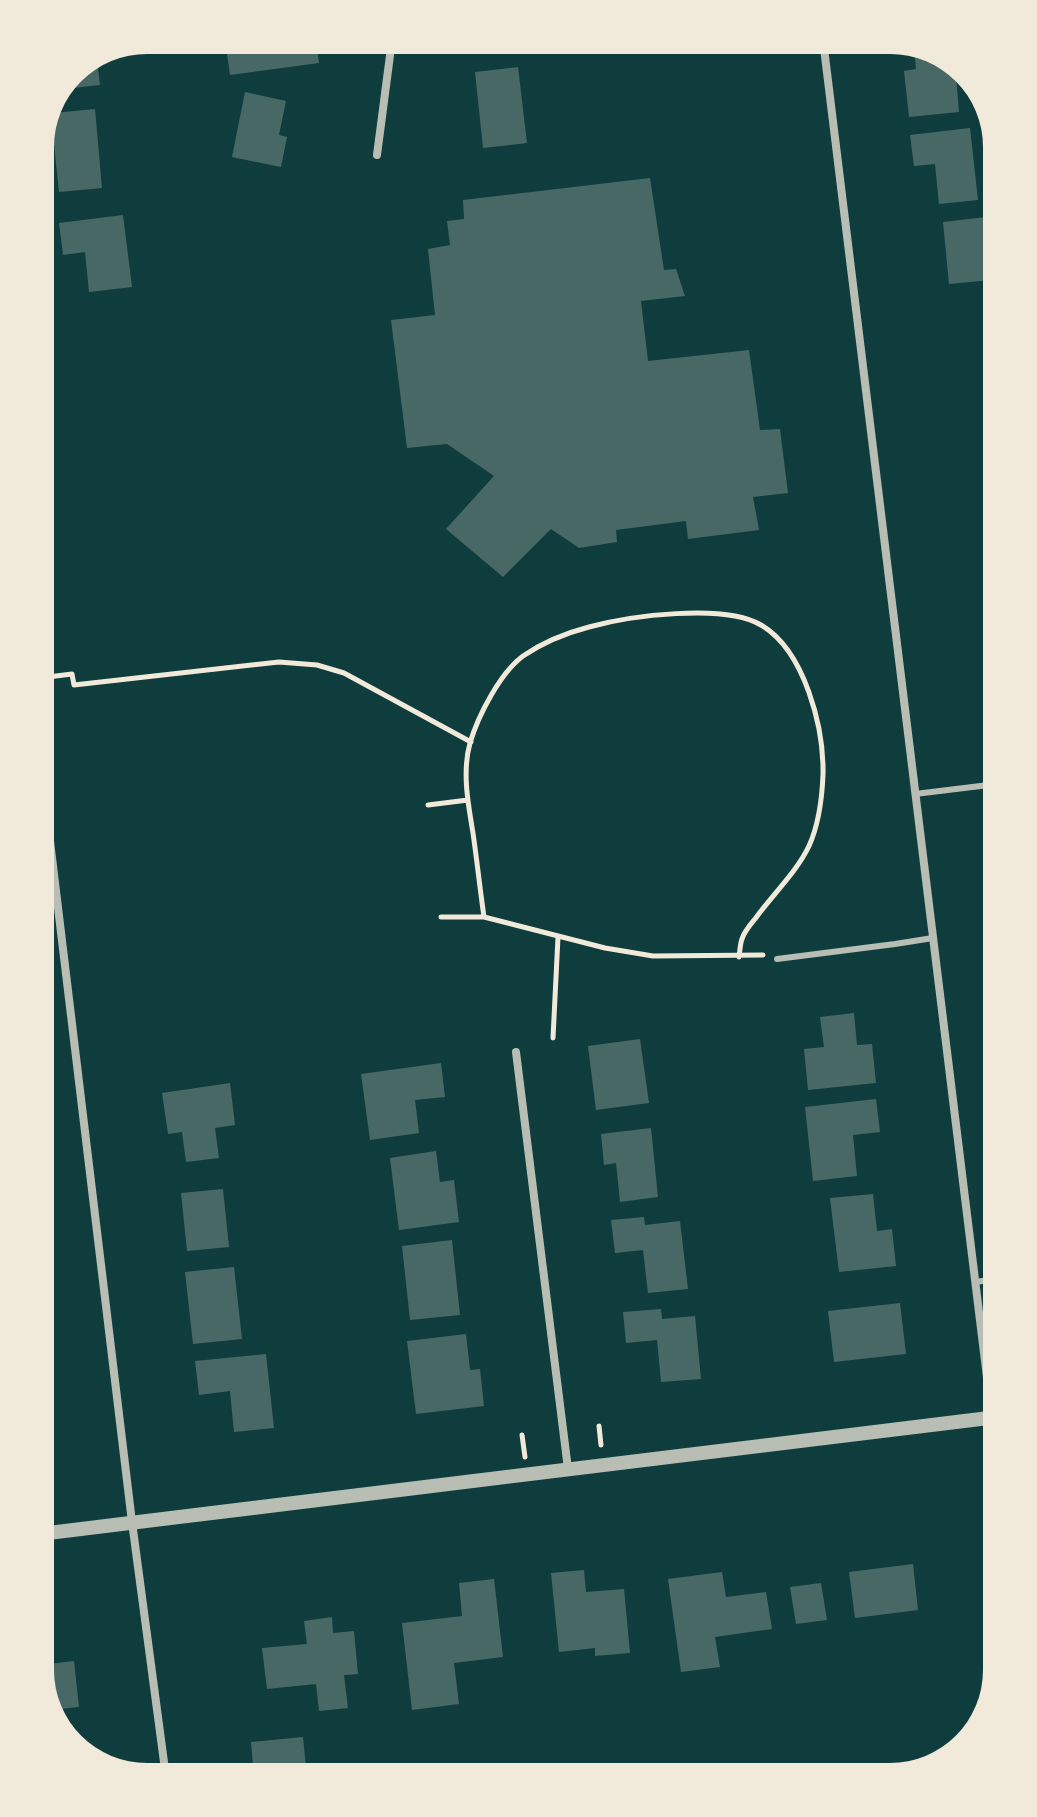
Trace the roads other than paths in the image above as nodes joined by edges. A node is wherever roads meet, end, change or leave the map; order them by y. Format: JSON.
{"nodes":[{"id":1,"x":390,"y":54,"type":"edge"},
{"id":2,"x":825,"y":54,"type":"edge"},
{"id":3,"x":377,"y":155,"type":"dead end"},
{"id":4,"x":983,"y":786,"type":"edge"},
{"id":5,"x":915,"y":794,"type":"junction"},
{"id":6,"x":54,"y":874,"type":"edge"},
{"id":7,"x":933,"y":938,"type":"junction"},
{"id":8,"x":777,"y":959,"type":"road end"},
{"id":9,"x":516,"y":1052,"type":"dead end"},
{"id":10,"x":983,"y":1281,"type":"edge"},
{"id":11,"x":975,"y":1282,"type":"junction"},
{"id":12,"x":983,"y":1339,"type":"edge"},
{"id":13,"x":983,"y":1418,"type":"edge"},
{"id":14,"x":568,"y":1469,"type":"junction"},
{"id":15,"x":132,"y":1522,"type":"junction"},
{"id":16,"x":54,"y":1532,"type":"edge"},
{"id":17,"x":164,"y":1763,"type":"edge"}],
"edges":[{"from":1,"to":3,"type":"street"},
{"from":2,"to":5,"type":"street"},
{"from":4,"to":5,"type":"lane"},
{"from":5,"to":7,"type":"street"},
{"from":6,"to":15,"type":"street"},
{"from":7,"to":8,"type":"lane"},
{"from":7,"to":11,"type":"street"},
{"from":9,"to":14,"type":"street"},
{"from":10,"to":11,"type":"lane"},
{"from":11,"to":12,"type":"street"},
{"from":13,"to":14,"type":"street"},
{"from":14,"to":15,"type":"street"},
{"from":15,"to":16,"type":"street"},
{"from":15,"to":17,"type":"street"}]}
